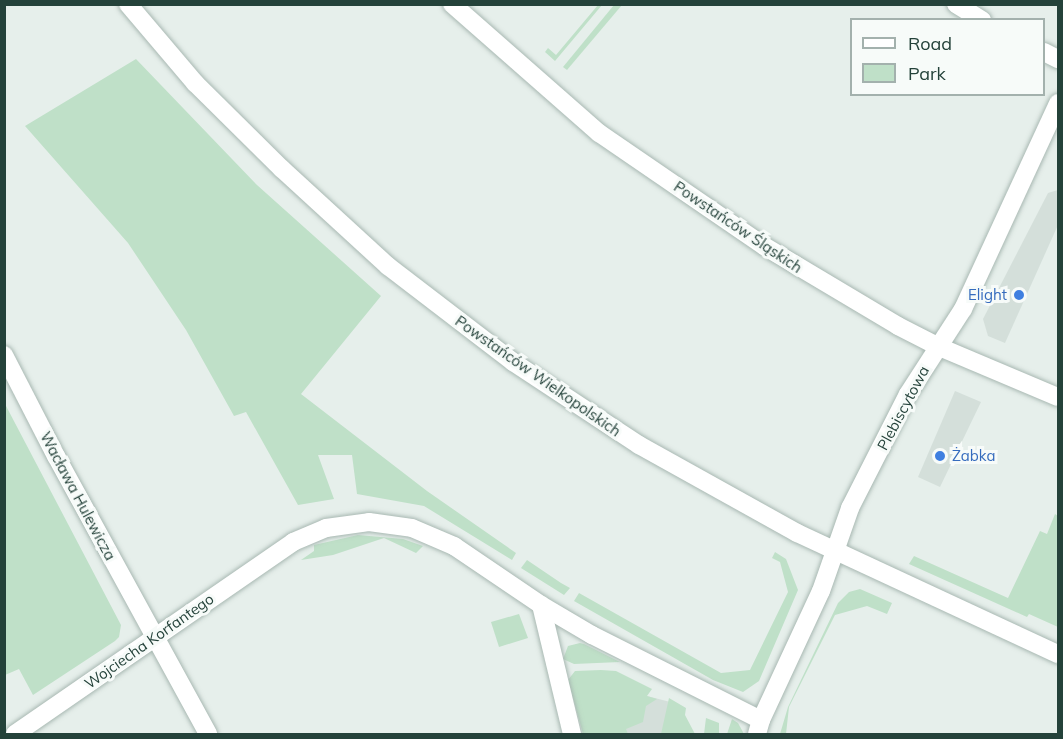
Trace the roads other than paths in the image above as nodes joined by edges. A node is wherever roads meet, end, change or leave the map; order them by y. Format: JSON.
{"nodes":[{"id":1,"x":128,"y":4,"type":"edge"},
{"id":2,"x":452,"y":4,"type":"edge"},
{"id":3,"x":956,"y":4,"type":"edge"},
{"id":4,"x":979,"y":18,"type":"edge"},
{"id":5,"x":1045,"y":52,"type":"edge"},
{"id":6,"x":1059,"y":59,"type":"edge"},
{"id":7,"x":1059,"y":103,"type":"edge"},
{"id":8,"x":937,"y":346,"type":"junction"},
{"id":9,"x":4,"y":356,"type":"edge"},
{"id":10,"x":1059,"y":397,"type":"edge"},
{"id":11,"x":284,"y":548,"type":"joint"},
{"id":12,"x":836,"y":552,"type":"junction"},
{"id":13,"x":541,"y":604,"type":"junction"},
{"id":14,"x":154,"y":636,"type":"junction"},
{"id":15,"x":1059,"y":654,"type":"edge"},
{"id":16,"x":759,"y":727,"type":"edge"},
{"id":17,"x":15,"y":735,"type":"edge"},
{"id":18,"x":208,"y":735,"type":"edge"},
{"id":19,"x":572,"y":735,"type":"edge"}],
"edges":[{"from":1,"to":12,"type":"street","name":"Powstańców Wielkopolskich"},
{"from":2,"to":8,"type":"street","name":"Powstańców Śląskich"},
{"from":3,"to":4,"type":"street"},
{"from":5,"to":6,"type":"street"},
{"from":7,"to":8,"type":"street","name":"Plebiscytowa"},
{"from":8,"to":10,"type":"street","name":"Powstańców Śląskich"},
{"from":8,"to":12,"type":"street","name":"Plebiscytowa"},
{"from":9,"to":14,"type":"street","name":"Wacława Hulewicza"},
{"from":11,"to":13,"type":"street","name":"Plebiscytowa"},
{"from":11,"to":14,"type":"street","name":"Wojciecha Korfantego"},
{"from":12,"to":15,"type":"street","name":"Powstańców Wielkopolskich"},
{"from":12,"to":16,"type":"street","name":"Plebiscytowa"},
{"from":13,"to":16,"type":"street","name":"Plebiscytowa"},
{"from":13,"to":19,"type":"street"},
{"from":14,"to":17,"type":"street","name":"Wojciecha Korfantego"},
{"from":14,"to":18,"type":"street","name":"Wacława Hulewicza"}]}
